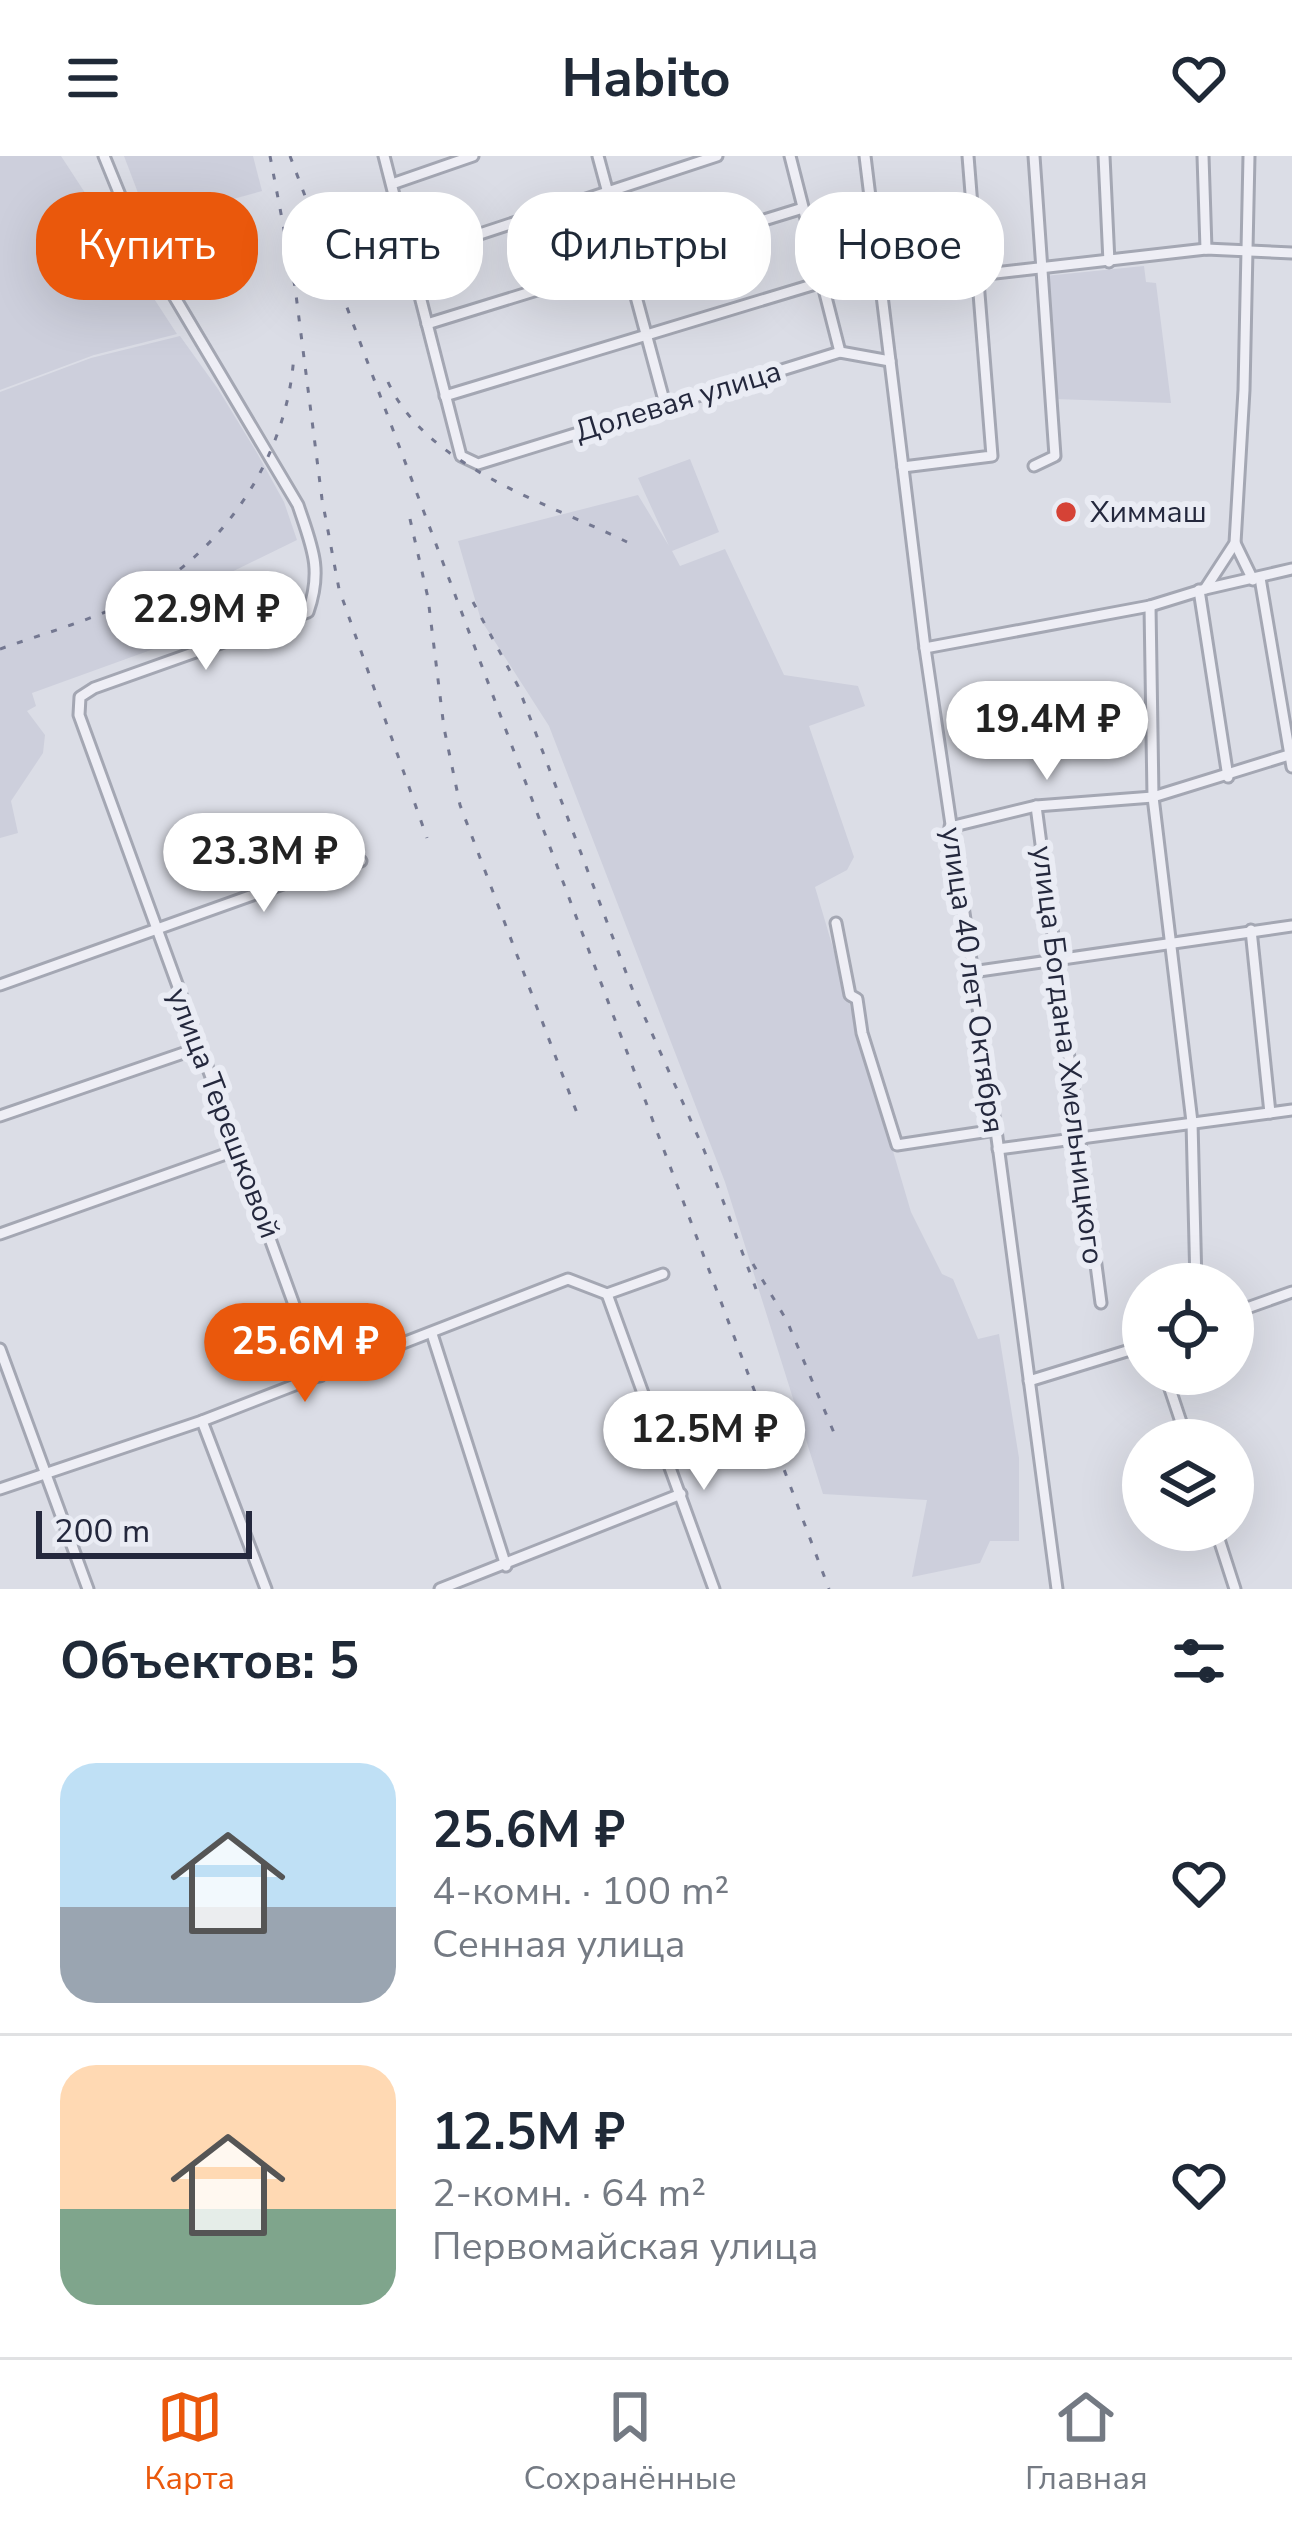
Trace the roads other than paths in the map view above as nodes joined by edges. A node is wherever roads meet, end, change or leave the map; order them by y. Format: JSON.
{"nodes":[{"id":1,"x":104,"y":156,"type":"edge"},
{"id":2,"x":384,"y":156,"type":"edge"},
{"id":3,"x":472,"y":156,"type":"edge"},
{"id":4,"x":598,"y":156,"type":"edge"},
{"id":5,"x":717,"y":156,"type":"edge"},
{"id":6,"x":790,"y":156,"type":"edge"},
{"id":7,"x":865,"y":156,"type":"edge"},
{"id":8,"x":968,"y":156,"type":"edge"},
{"id":9,"x":1034,"y":156,"type":"edge"},
{"id":10,"x":1104,"y":156,"type":"edge"},
{"id":11,"x":1203,"y":156,"type":"edge"},
{"id":12,"x":1249,"y":156,"type":"edge"},
{"id":13,"x":392,"y":184,"type":"junction"},
{"id":14,"x":394,"y":192,"type":"edge"},
{"id":15,"x":608,"y":192,"type":"edge"},
{"id":16,"x":611,"y":192,"type":"edge"},
{"id":17,"x":799,"y":192,"type":"edge"},
{"id":18,"x":869,"y":192,"type":"edge"},
{"id":19,"x":971,"y":192,"type":"edge"},
{"id":20,"x":1206,"y":248,"type":"junction"},
{"id":21,"x":1246,"y":248,"type":"junction"},
{"id":22,"x":1292,"y":253,"type":"edge"},
{"id":23,"x":1109,"y":262,"type":"junction"},
{"id":24,"x":1041,"y":266,"type":"junction"},
{"id":25,"x":1004,"y":271,"type":"edge"},
{"id":26,"x":795,"y":290,"type":"edge"},
{"id":27,"x":507,"y":299,"type":"edge"},
{"id":28,"x":421,"y":300,"type":"edge"},
{"id":29,"x":636,"y":300,"type":"edge"},
{"id":30,"x":826,"y":300,"type":"edge"},
{"id":31,"x":883,"y":300,"type":"edge"},
{"id":32,"x":979,"y":300,"type":"edge"},
{"id":33,"x":427,"y":324,"type":"junction"},
{"id":34,"x":645,"y":334,"type":"junction"},
{"id":35,"x":839,"y":352,"type":"junction"},
{"id":36,"x":890,"y":362,"type":"junction"},
{"id":37,"x":446,"y":396,"type":"junction"},
{"id":38,"x":664,"y":404,"type":"junction"},
{"id":39,"x":1034,"y":466,"type":"dead end"},
{"id":40,"x":903,"y":467,"type":"junction"},
{"id":41,"x":1235,"y":543,"type":"junction"},
{"id":42,"x":1292,"y":569,"type":"edge"},
{"id":43,"x":1257,"y":579,"type":"junction"},
{"id":44,"x":1202,"y":590,"type":"junction"},
{"id":45,"x":1150,"y":606,"type":"junction"},
{"id":46,"x":925,"y":648,"type":"junction"},
{"id":47,"x":1291,"y":758,"type":"edge"},
{"id":48,"x":1228,"y":777,"type":"junction"},
{"id":49,"x":1153,"y":797,"type":"junction"},
{"id":50,"x":1036,"y":806,"type":"junction"},
{"id":51,"x":950,"y":827,"type":"junction"},
{"id":52,"x":361,"y":861,"type":"dead end"},
{"id":53,"x":836,"y":923,"type":"dead end"},
{"id":54,"x":1292,"y":926,"type":"edge"},
{"id":55,"x":154,"y":929,"type":"junction"},
{"id":56,"x":1251,"y":930,"type":"junction"},
{"id":57,"x":1170,"y":941,"type":"junction"},
{"id":58,"x":1056,"y":961,"type":"junction"},
{"id":59,"x":972,"y":972,"type":"junction"},
{"id":60,"x":0,"y":985,"type":"edge"},
{"id":61,"x":201,"y":1047,"type":"junction"},
{"id":62,"x":1292,"y":1110,"type":"edge"},
{"id":63,"x":1270,"y":1113,"type":"junction"},
{"id":64,"x":0,"y":1116,"type":"edge"},
{"id":65,"x":1192,"y":1122,"type":"junction"},
{"id":66,"x":996,"y":1130,"type":"junction"},
{"id":67,"x":1076,"y":1138,"type":"junction"},
{"id":68,"x":240,"y":1149,"type":"junction"},
{"id":69,"x":998,"y":1149,"type":"junction"},
{"id":70,"x":0,"y":1234,"type":"edge"},
{"id":71,"x":1195,"y":1263,"type":"edge"},
{"id":72,"x":663,"y":1274,"type":"dead end"},
{"id":73,"x":1292,"y":1292,"type":"edge"},
{"id":74,"x":607,"y":1294,"type":"junction"},
{"id":75,"x":1101,"y":1303,"type":"dead end"},
{"id":76,"x":1254,"y":1306,"type":"edge"},
{"id":77,"x":432,"y":1334,"type":"junction"},
{"id":78,"x":0,"y":1349,"type":"edge"},
{"id":79,"x":1122,"y":1352,"type":"edge"},
{"id":80,"x":320,"y":1376,"type":"junction"},
{"id":81,"x":1029,"y":1381,"type":"junction"},
{"id":82,"x":202,"y":1420,"type":"junction"},
{"id":83,"x":45,"y":1472,"type":"junction"},
{"id":84,"x":0,"y":1489,"type":"edge"},
{"id":85,"x":680,"y":1495,"type":"junction"},
{"id":86,"x":1223,"y":1551,"type":"edge"},
{"id":87,"x":506,"y":1566,"type":"junction"},
{"id":88,"x":88,"y":1589,"type":"edge"},
{"id":89,"x":266,"y":1589,"type":"edge"},
{"id":90,"x":440,"y":1589,"type":"edge"},
{"id":91,"x":714,"y":1589,"type":"edge"},
{"id":92,"x":1057,"y":1589,"type":"edge"},
{"id":93,"x":1235,"y":1589,"type":"edge"}],
"edges":[{"from":1,"to":55,"type":"street","name":"улица Терешковой"},
{"from":2,"to":13,"type":"street"},
{"from":3,"to":13,"type":"street"},
{"from":4,"to":15,"type":"street"},
{"from":5,"to":16,"type":"street"},
{"from":6,"to":17,"type":"street"},
{"from":7,"to":18,"type":"street","name":"улица 40 лет Октября"},
{"from":8,"to":19,"type":"street"},
{"from":9,"to":24,"type":"street"},
{"from":10,"to":23,"type":"street"},
{"from":11,"to":20,"type":"street"},
{"from":12,"to":21,"type":"street"},
{"from":13,"to":14,"type":"street"},
{"from":20,"to":21,"type":"street"},
{"from":20,"to":23,"type":"street"},
{"from":21,"to":22,"type":"street"},
{"from":21,"to":41,"type":"street"},
{"from":23,"to":24,"type":"street"},
{"from":24,"to":25,"type":"street"},
{"from":24,"to":39,"type":"street"},
{"from":26,"to":34,"type":"street"},
{"from":27,"to":33,"type":"street"},
{"from":28,"to":33,"type":"street"},
{"from":29,"to":34,"type":"street"},
{"from":30,"to":35,"type":"street"},
{"from":31,"to":36,"type":"street","name":"улица 40 лет Октября"},
{"from":32,"to":40,"type":"street"},
{"from":33,"to":37,"type":"street"},
{"from":34,"to":37,"type":"street"},
{"from":34,"to":38,"type":"street"},
{"from":35,"to":36,"type":"street","name":"Долевая улица"},
{"from":35,"to":38,"type":"street","name":"Долевая улица"},
{"from":36,"to":40,"type":"street","name":"улица 40 лет Октября"},
{"from":37,"to":38,"type":"street","name":"Долевая улица"},
{"from":40,"to":46,"type":"street","name":"улица 40 лет Октября"},
{"from":41,"to":43,"type":"street"},
{"from":41,"to":44,"type":"street"},
{"from":42,"to":43,"type":"street"},
{"from":43,"to":44,"type":"street"},
{"from":43,"to":47,"type":"street"},
{"from":44,"to":45,"type":"street"},
{"from":44,"to":48,"type":"street"},
{"from":45,"to":46,"type":"street"},
{"from":45,"to":49,"type":"street"},
{"from":46,"to":51,"type":"street","name":"улица 40 лет Октября"},
{"from":47,"to":48,"type":"street"},
{"from":48,"to":49,"type":"street"},
{"from":49,"to":50,"type":"street"},
{"from":49,"to":57,"type":"street"},
{"from":50,"to":51,"type":"street"},
{"from":50,"to":58,"type":"street","name":"улица Богдана Хмельницкого"},
{"from":51,"to":59,"type":"street","name":"улица 40 лет Октября"},
{"from":52,"to":55,"type":"street"},
{"from":53,"to":66,"type":"street"},
{"from":54,"to":56,"type":"street"},
{"from":55,"to":60,"type":"street"},
{"from":55,"to":61,"type":"street","name":"улица Терешковой"},
{"from":56,"to":57,"type":"street"},
{"from":56,"to":63,"type":"street"},
{"from":57,"to":58,"type":"street"},
{"from":57,"to":65,"type":"street"},
{"from":58,"to":59,"type":"street"},
{"from":58,"to":67,"type":"street","name":"улица Богдана Хмельницкого"},
{"from":59,"to":66,"type":"street","name":"улица 40 лет Октября"},
{"from":61,"to":64,"type":"street"},
{"from":61,"to":68,"type":"street","name":"улица Терешковой"},
{"from":62,"to":63,"type":"street"},
{"from":63,"to":65,"type":"street"},
{"from":65,"to":67,"type":"street"},
{"from":65,"to":71,"type":"street"},
{"from":66,"to":69,"type":"street","name":"улица 40 лет Октября"},
{"from":67,"to":69,"type":"street"},
{"from":67,"to":75,"type":"street","name":"улица Богдана Хмельницкого"},
{"from":68,"to":70,"type":"street"},
{"from":68,"to":80,"type":"street","name":"улица Терешковой"},
{"from":69,"to":81,"type":"street","name":"улица 40 лет Октября"},
{"from":72,"to":74,"type":"street"},
{"from":73,"to":76,"type":"street"},
{"from":74,"to":77,"type":"street"},
{"from":74,"to":85,"type":"street"},
{"from":77,"to":80,"type":"street"},
{"from":77,"to":87,"type":"street"},
{"from":78,"to":83,"type":"street"},
{"from":79,"to":81,"type":"street"},
{"from":80,"to":82,"type":"street"},
{"from":81,"to":92,"type":"street","name":"улица 40 лет Октября"},
{"from":82,"to":83,"type":"street"},
{"from":82,"to":89,"type":"street"},
{"from":83,"to":84,"type":"street"},
{"from":83,"to":88,"type":"street"},
{"from":85,"to":87,"type":"street"},
{"from":85,"to":91,"type":"street"},
{"from":86,"to":93,"type":"street"},
{"from":87,"to":90,"type":"street"}]}
